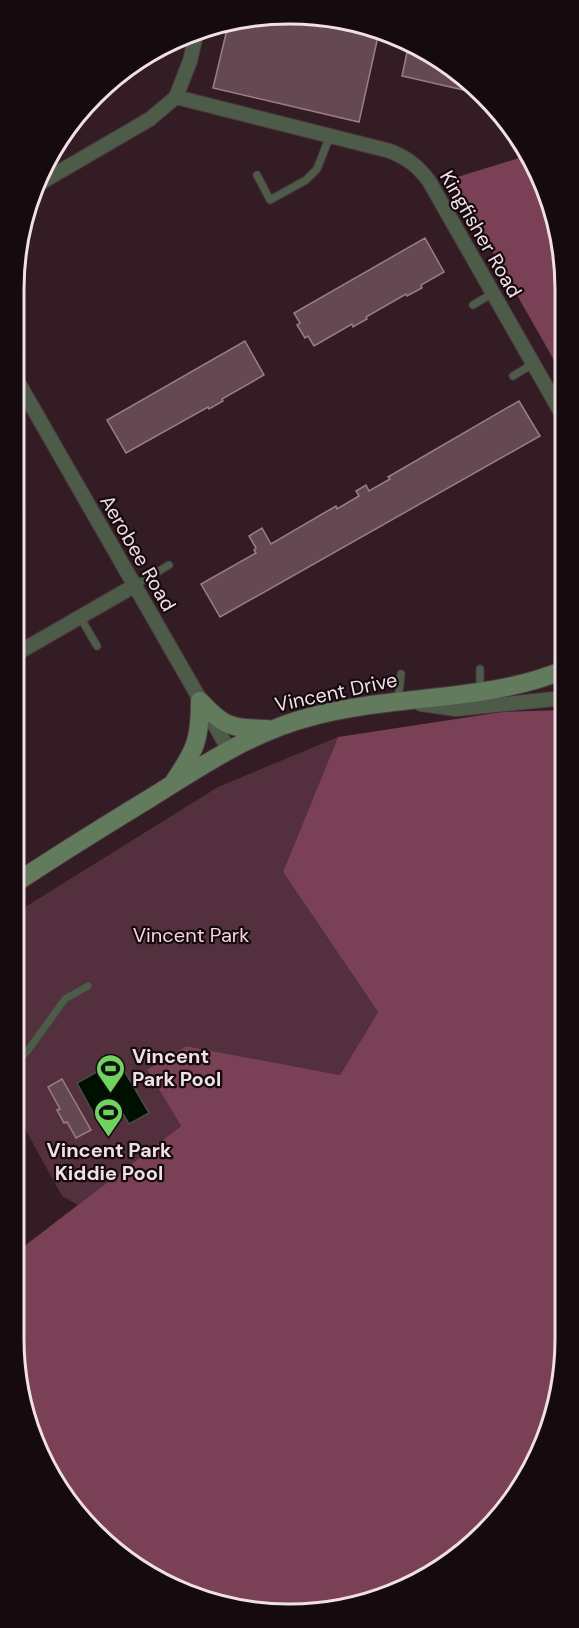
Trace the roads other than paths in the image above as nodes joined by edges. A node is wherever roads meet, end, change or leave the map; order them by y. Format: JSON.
{"nodes":[{"id":1,"x":195,"y":42,"type":"edge"},
{"id":2,"x":176,"y":97,"type":"junction"},
{"id":3,"x":330,"y":136,"type":"junction"},
{"id":4,"x":256,"y":175,"type":"dead end"},
{"id":5,"x":48,"y":178,"type":"edge"},
{"id":6,"x":493,"y":293,"type":"junction"},
{"id":7,"x":473,"y":305,"type":"dead end"},
{"id":8,"x":533,"y":364,"type":"junction"},
{"id":9,"x":513,"y":376,"type":"dead end"},
{"id":10,"x":24,"y":393,"type":"edge"},
{"id":11,"x":555,"y":402,"type":"edge"},
{"id":12,"x":169,"y":565,"type":"dead end"},
{"id":13,"x":134,"y":586,"type":"junction"},
{"id":14,"x":81,"y":617,"type":"junction"},
{"id":15,"x":97,"y":646,"type":"dead end"},
{"id":16,"x":24,"y":649,"type":"edge"},
{"id":17,"x":480,"y":669,"type":"dead end"},
{"id":18,"x":555,"y":673,"type":"edge"},
{"id":19,"x":401,"y":674,"type":"dead end"},
{"id":20,"x":480,"y":691,"type":"junction"},
{"id":21,"x":555,"y":699,"type":"edge"},
{"id":22,"x":200,"y":701,"type":"junction"},
{"id":23,"x":398,"y":701,"type":"junction"},
{"id":24,"x":272,"y":729,"type":"junction"},
{"id":25,"x":229,"y":750,"type":"junction"},
{"id":26,"x":173,"y":784,"type":"junction"},
{"id":27,"x":24,"y":878,"type":"edge"},
{"id":28,"x":88,"y":986,"type":"dead end"},
{"id":29,"x":24,"y":1054,"type":"edge"}],
"edges":[{"from":1,"to":2,"type":"street"},
{"from":2,"to":3,"type":"street","name":"Kingfisher Road"},
{"from":2,"to":5,"type":"street"},
{"from":3,"to":4,"type":"lane"},
{"from":3,"to":6,"type":"street","name":"Kingfisher Road"},
{"from":6,"to":7,"type":"lane"},
{"from":6,"to":8,"type":"street","name":"Kingfisher Road"},
{"from":8,"to":9,"type":"lane"},
{"from":8,"to":11,"type":"street","name":"Kingfisher Road"},
{"from":10,"to":13,"type":"street","name":"Aerobee Road"},
{"from":12,"to":13,"type":"lane"},
{"from":13,"to":14,"type":"street"},
{"from":13,"to":22,"type":"street","name":"Aerobee Road"},
{"from":14,"to":15,"type":"lane"},
{"from":14,"to":16,"type":"street"},
{"from":17,"to":20,"type":"lane"},
{"from":18,"to":20,"type":"street","name":"Vincent Drive"},
{"from":19,"to":23,"type":"lane"},
{"from":20,"to":23,"type":"street","name":"Vincent Drive"},
{"from":21,"to":23,"type":"street"},
{"from":22,"to":24,"type":"street"},
{"from":22,"to":25,"type":"street","name":"Aerobee Road"},
{"from":22,"to":26,"type":"street"},
{"from":23,"to":24,"type":"street","name":"Vincent Drive"},
{"from":24,"to":25,"type":"street","name":"Vincent Drive"},
{"from":25,"to":26,"type":"street","name":"Vincent Drive"},
{"from":26,"to":27,"type":"street","name":"Vincent Drive"},
{"from":28,"to":29,"type":"lane"}]}
